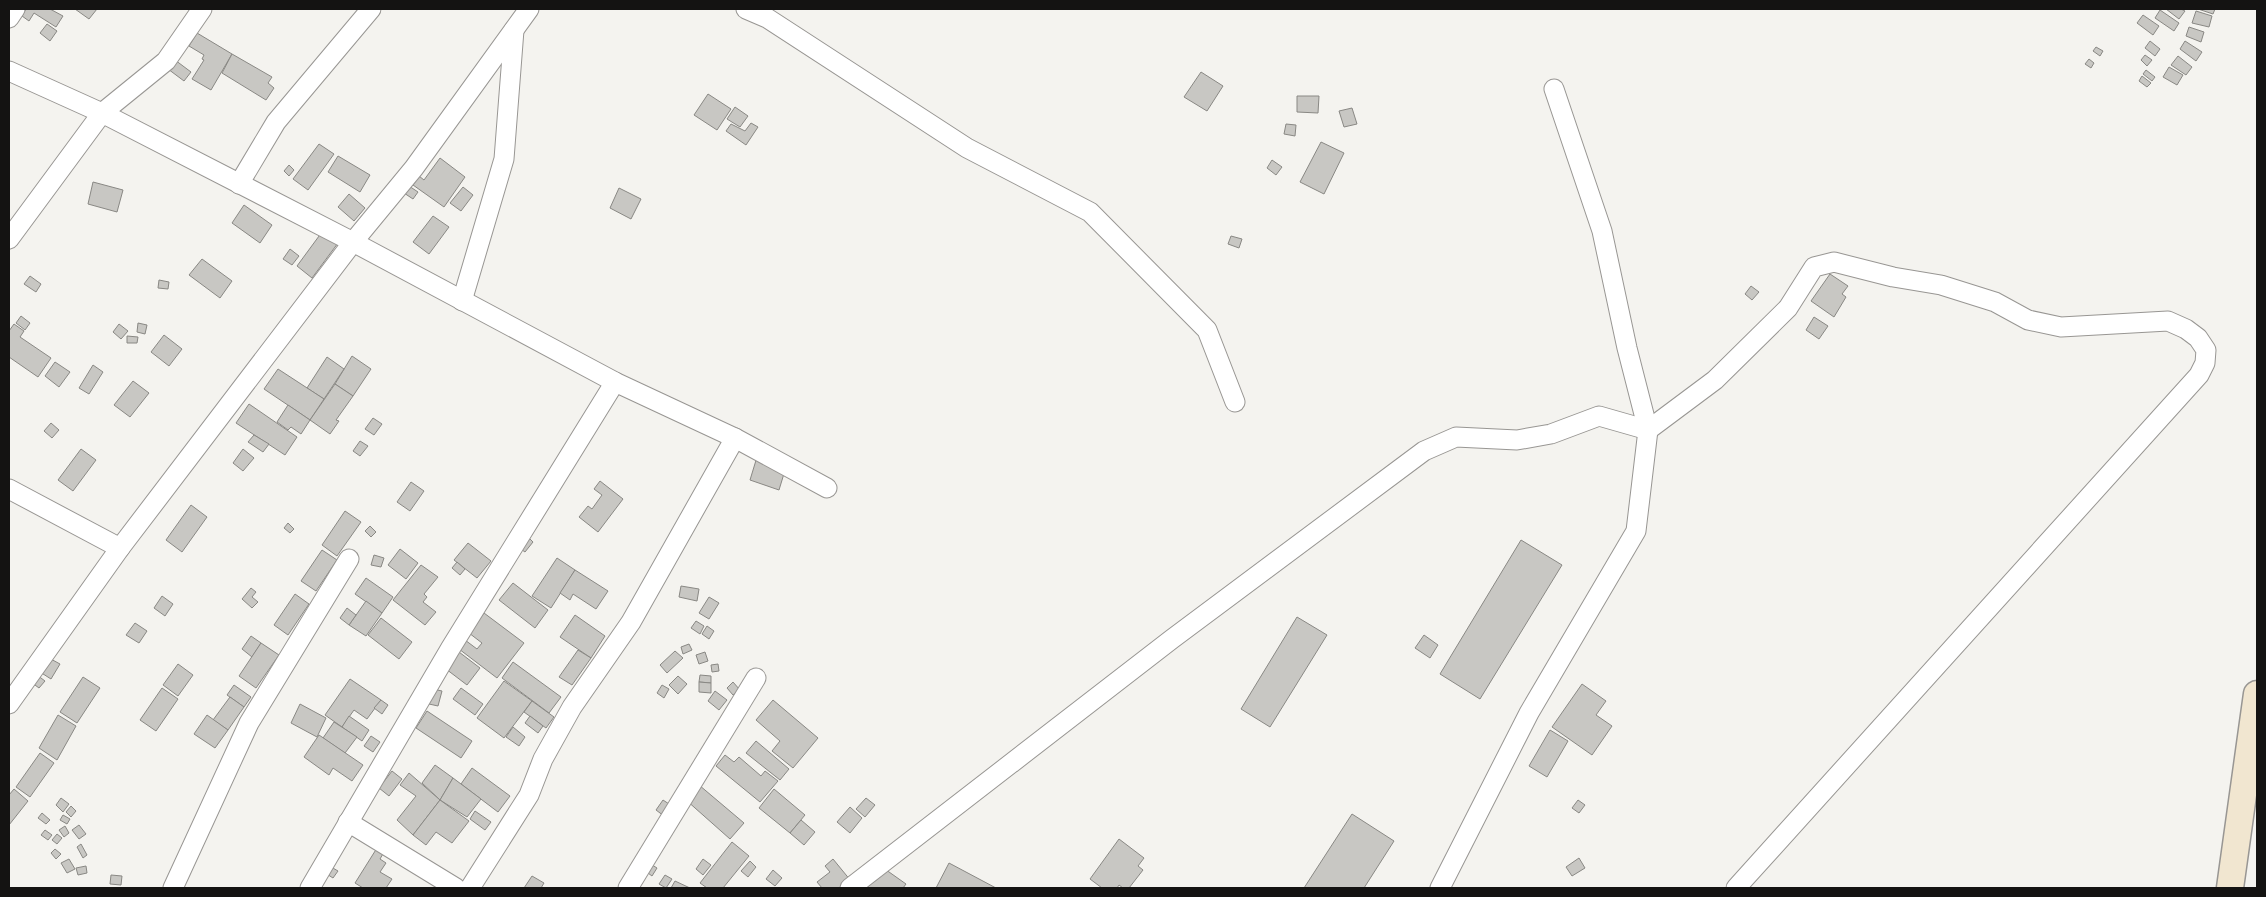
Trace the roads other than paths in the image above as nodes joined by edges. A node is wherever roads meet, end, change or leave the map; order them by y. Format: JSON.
{"nodes":[{"id":1,"x":15,"y":9,"type":"edge"},
{"id":2,"x":202,"y":9,"type":"edge"},
{"id":3,"x":371,"y":9,"type":"edge"},
{"id":4,"x":513,"y":9,"type":"edge"},
{"id":5,"x":528,"y":9,"type":"edge"},
{"id":6,"x":746,"y":9,"type":"edge"},
{"id":7,"x":9,"y":18,"type":"edge"},
{"id":8,"x":514,"y":30,"type":"junction"},
{"id":9,"x":9,"y":71,"type":"edge"},
{"id":10,"x":1554,"y":89,"type":"dead end"},
{"id":11,"x":102,"y":113,"type":"junction"},
{"id":12,"x":239,"y":184,"type":"junction"},
{"id":13,"x":9,"y":240,"type":"edge"},
{"id":14,"x":353,"y":242,"type":"junction"},
{"id":15,"x":462,"y":301,"type":"junction"},
{"id":16,"x":615,"y":382,"type":"junction"},
{"id":17,"x":1235,"y":402,"type":"dead end"},
{"id":18,"x":1648,"y":430,"type":"junction"},
{"id":19,"x":735,"y":438,"type":"junction"},
{"id":20,"x":827,"y":488,"type":"dead end"},
{"id":21,"x":9,"y":489,"type":"edge"},
{"id":22,"x":120,"y":548,"type":"junction"},
{"id":23,"x":349,"y":559,"type":"dead end"},
{"id":24,"x":756,"y":678,"type":"dead end"},
{"id":25,"x":2257,"y":694,"type":"edge"},
{"id":26,"x":9,"y":704,"type":"edge"},
{"id":27,"x":348,"y":822,"type":"junction"},
{"id":28,"x":173,"y":888,"type":"edge"},
{"id":29,"x":310,"y":888,"type":"edge"},
{"id":30,"x":456,"y":888,"type":"edge"},
{"id":31,"x":470,"y":888,"type":"edge"},
{"id":32,"x":628,"y":888,"type":"edge"},
{"id":33,"x":850,"y":888,"type":"edge"},
{"id":34,"x":1440,"y":888,"type":"edge"},
{"id":35,"x":1736,"y":888,"type":"edge"},
{"id":36,"x":2230,"y":888,"type":"edge"}],
"edges":[{"from":1,"to":7,"type":"street"},
{"from":2,"to":11,"type":"street"},
{"from":3,"to":12,"type":"street"},
{"from":4,"to":8,"type":"street"},
{"from":5,"to":8,"type":"street"},
{"from":6,"to":17,"type":"street"},
{"from":8,"to":14,"type":"street"},
{"from":8,"to":15,"type":"street"},
{"from":9,"to":11,"type":"street"},
{"from":10,"to":18,"type":"street"},
{"from":11,"to":12,"type":"street"},
{"from":11,"to":13,"type":"street"},
{"from":12,"to":14,"type":"street"},
{"from":14,"to":15,"type":"street"},
{"from":14,"to":22,"type":"street"},
{"from":15,"to":16,"type":"street"},
{"from":16,"to":19,"type":"street"},
{"from":16,"to":27,"type":"street"},
{"from":18,"to":33,"type":"street"},
{"from":18,"to":34,"type":"street"},
{"from":18,"to":35,"type":"street"},
{"from":19,"to":20,"type":"street"},
{"from":19,"to":31,"type":"street"},
{"from":21,"to":22,"type":"street"},
{"from":22,"to":26,"type":"street"},
{"from":23,"to":28,"type":"street"},
{"from":24,"to":32,"type":"street"},
{"from":25,"to":36,"type":"main road"},
{"from":27,"to":29,"type":"street"},
{"from":27,"to":30,"type":"street"}]}
